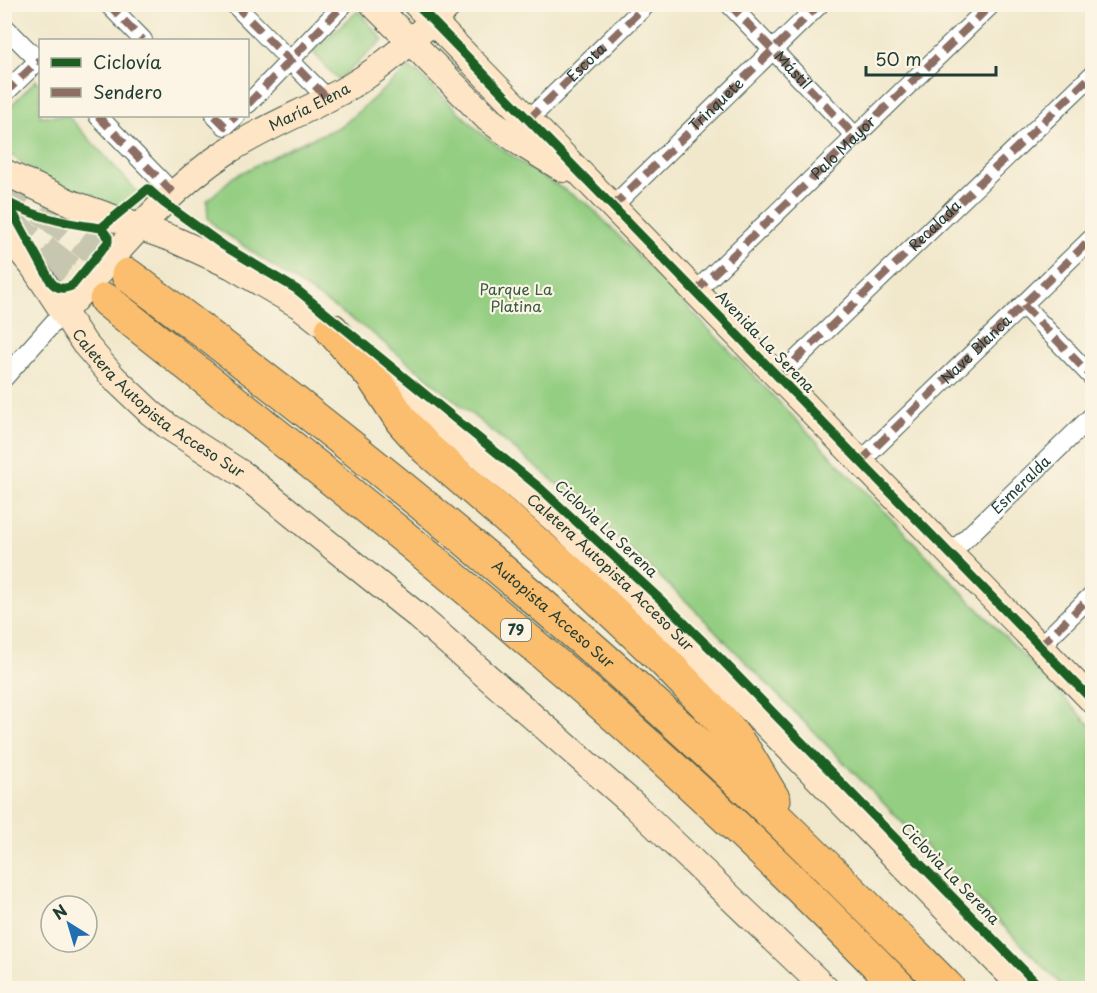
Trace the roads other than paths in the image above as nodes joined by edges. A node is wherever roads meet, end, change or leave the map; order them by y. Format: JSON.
{"nodes":[{"id":1,"x":108,"y":4,"type":"edge"},
{"id":2,"x":234,"y":4,"type":"edge"},
{"id":3,"x":344,"y":4,"type":"edge"},
{"id":4,"x":373,"y":4,"type":"edge"},
{"id":5,"x":647,"y":4,"type":"edge"},
{"id":6,"x":729,"y":4,"type":"edge"},
{"id":7,"x":820,"y":4,"type":"edge"},
{"id":8,"x":992,"y":4,"type":"edge"},
{"id":9,"x":433,"y":10,"type":"edge"},
{"id":10,"x":4,"y":26,"type":"edge"},
{"id":11,"x":142,"y":39,"type":"edge"},
{"id":12,"x":410,"y":42,"type":"junction"},
{"id":13,"x":773,"y":50,"type":"junction"},
{"id":14,"x":39,"y":61,"type":"edge"},
{"id":15,"x":289,"y":62,"type":"junction"},
{"id":16,"x":1092,"y":75,"type":"edge"},
{"id":17,"x":4,"y":94,"type":"edge"},
{"id":18,"x":328,"y":99,"type":"junction"},
{"id":19,"x":249,"y":103,"type":"edge"},
{"id":20,"x":99,"y":117,"type":"edge"},
{"id":21,"x":528,"y":120,"type":"junction"},
{"id":22,"x":856,"y":136,"type":"junction"},
{"id":23,"x":4,"y":172,"type":"edge"},
{"id":24,"x":587,"y":181,"type":"junction"},
{"id":25,"x":174,"y":194,"type":"junction"},
{"id":26,"x":612,"y":207,"type":"junction"},
{"id":27,"x":140,"y":228,"type":"junction"},
{"id":28,"x":4,"y":231,"type":"edge"},
{"id":29,"x":1092,"y":238,"type":"edge"},
{"id":30,"x":128,"y":275,"type":"tunnel mouth"},
{"id":31,"x":695,"y":292,"type":"junction"},
{"id":32,"x":106,"y":300,"type":"tunnel mouth"},
{"id":33,"x":1023,"y":305,"type":"junction"},
{"id":34,"x":63,"y":312,"type":"junction"},
{"id":35,"x":332,"y":330,"type":"junction"},
{"id":36,"x":778,"y":377,"type":"junction"},
{"id":37,"x":1092,"y":377,"type":"edge"},
{"id":38,"x":4,"y":378,"type":"edge"},
{"id":39,"x":1092,"y":416,"type":"edge"},
{"id":40,"x":860,"y":462,"type":"junction"},
{"id":41,"x":950,"y":554,"type":"junction"},
{"id":42,"x":1092,"y":595,"type":"edge"},
{"id":43,"x":1040,"y":646,"type":"junction"},
{"id":44,"x":1092,"y":700,"type":"edge"},
{"id":45,"x":808,"y":848,"type":"junction"},
{"id":46,"x":825,"y":988,"type":"edge"},
{"id":47,"x":900,"y":988,"type":"edge"},
{"id":48,"x":948,"y":988,"type":"edge"},
{"id":49,"x":1023,"y":988,"type":"edge"}],
"edges":[{"from":1,"to":11,"type":"street"},
{"from":2,"to":15,"type":"street"},
{"from":3,"to":15,"type":"street"},
{"from":4,"to":12,"type":"main road","name":"Avenida La Serena"},
{"from":5,"to":21,"type":"street","name":"Escota"},
{"from":6,"to":13,"type":"street","name":"Mástil"},
{"from":7,"to":13,"type":"street","name":"Trinquete"},
{"from":8,"to":22,"type":"street","name":"Palo Mayor"},
{"from":9,"to":12,"type":"main road","name":"María Elena"},
{"from":9,"to":21,"type":"main road","name":"Avenida La Serena"},
{"from":10,"to":14,"type":"street"},
{"from":12,"to":18,"type":"main road","name":"María Elena"},
{"from":12,"to":24,"type":"main road","name":"Avenida La Serena"},
{"from":13,"to":22,"type":"street","name":"Mástil"},
{"from":13,"to":26,"type":"street","name":"Trinquete"},
{"from":14,"to":17,"type":"street"},
{"from":15,"to":18,"type":"street"},
{"from":15,"to":19,"type":"street"},
{"from":16,"to":36,"type":"street","name":"Recalada"},
{"from":18,"to":25,"type":"main road","name":"María Elena"},
{"from":20,"to":25,"type":"street"},
{"from":21,"to":24,"type":"main road","name":"Avenida La Serena"},
{"from":22,"to":31,"type":"street","name":"Palo Mayor"},
{"from":23,"to":27,"type":"main road"},
{"from":24,"to":26,"type":"main road","name":"Avenida La Serena"},
{"from":25,"to":27,"type":"main road","name":"María Elena"},
{"from":26,"to":31,"type":"main road","name":"Avenida La Serena"},
{"from":27,"to":34,"type":"main road","name":"María Elena"},
{"from":27,"to":35,"type":"main road","name":"Caletera Autopista Acceso Sur"},
{"from":28,"to":34,"type":"main road"},
{"from":29,"to":33,"type":"street","name":"Nave Blanca"},
{"from":30,"to":45,"type":"highway","name":"Autopista Acceso Sur","number":"79"},
{"from":31,"to":36,"type":"main road","name":"Avenida La Serena"},
{"from":32,"to":47,"type":"highway","number":"79"},
{"from":33,"to":37,"type":"street"},
{"from":33,"to":40,"type":"street","name":"Nave Blanca"},
{"from":34,"to":38,"type":"street"},
{"from":34,"to":46,"type":"main road","name":"Caletera Autopista Acceso Sur"},
{"from":35,"to":45,"type":"highway"},
{"from":35,"to":49,"type":"main road","name":"Caletera Autopista Acceso Sur"},
{"from":36,"to":40,"type":"main road","name":"Avenida La Serena"},
{"from":39,"to":41,"type":"street","name":"Esmeralda"},
{"from":40,"to":41,"type":"main road","name":"Avenida La Serena"},
{"from":41,"to":43,"type":"main road","name":"Avenida La Serena"},
{"from":42,"to":43,"type":"street"},
{"from":43,"to":44,"type":"main road","name":"Avenida La Serena"},
{"from":45,"to":48,"type":"highway","name":"Autopista Acceso Sur","number":"79"}]}
